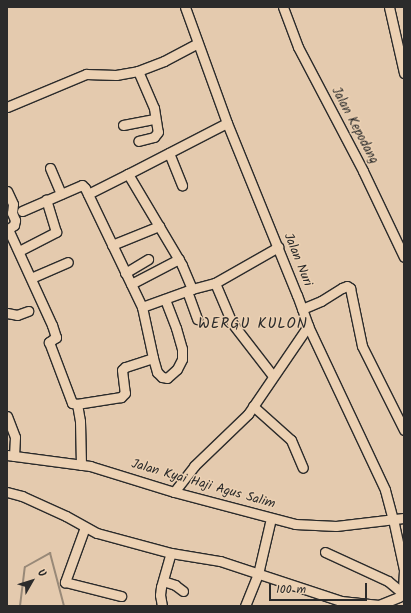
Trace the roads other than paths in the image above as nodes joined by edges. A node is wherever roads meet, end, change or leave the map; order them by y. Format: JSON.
{"nodes":[{"id":1,"x":185,"y":7,"type":"edge"},
{"id":2,"x":282,"y":7,"type":"edge"},
{"id":3,"x":389,"y":7,"type":"edge"},
{"id":4,"x":198,"y":43,"type":"junction"},
{"id":5,"x":138,"y":71,"type":"junction"},
{"id":6,"x":404,"y":73,"type":"edge"},
{"id":7,"x":7,"y":107,"type":"edge"},
{"id":8,"x":154,"y":119,"type":"junction"},
{"id":9,"x":227,"y":123,"type":"junction"},
{"id":10,"x":124,"y":125,"type":"dead end"},
{"id":11,"x":138,"y":141,"type":"dead end"},
{"id":12,"x":169,"y":153,"type":"junction"},
{"id":13,"x":50,"y":168,"type":"dead end"},
{"id":14,"x":128,"y":174,"type":"junction"},
{"id":15,"x":182,"y":186,"type":"dead end"},
{"id":16,"x":7,"y":190,"type":"edge"},
{"id":17,"x":61,"y":194,"type":"junction"},
{"id":18,"x":88,"y":194,"type":"junction"},
{"id":19,"x":46,"y":200,"type":"junction"},
{"id":20,"x":22,"y":212,"type":"dead end"},
{"id":21,"x":159,"y":226,"type":"junction"},
{"id":22,"x":112,"y":245,"type":"junction"},
{"id":23,"x":278,"y":247,"type":"junction"},
{"id":24,"x":19,"y":251,"type":"junction"},
{"id":25,"x":403,"y":255,"type":"edge"},
{"id":26,"x":148,"y":259,"type":"dead end"},
{"id":27,"x":179,"y":259,"type":"junction"},
{"id":28,"x":68,"y":262,"type":"dead end"},
{"id":29,"x":125,"y":273,"type":"junction"},
{"id":30,"x":31,"y":278,"type":"junction"},
{"id":31,"x":214,"y":283,"type":"junction"},
{"id":32,"x":131,"y":284,"type":"junction"},
{"id":33,"x":190,"y":290,"type":"junction"},
{"id":34,"x":165,"y":299,"type":"junction"},
{"id":35,"x":142,"y":307,"type":"junction"},
{"id":36,"x":302,"y":309,"type":"junction"},
{"id":37,"x":28,"y":311,"type":"dead end"},
{"id":38,"x":7,"y":313,"type":"edge"},
{"id":39,"x":197,"y":319,"type":"dead end"},
{"id":40,"x":308,"y":326,"type":"junction"},
{"id":41,"x":153,"y":358,"type":"junction"},
{"id":42,"x":273,"y":376,"type":"junction"},
{"id":43,"x":77,"y":404,"type":"junction"},
{"id":44,"x":253,"y":406,"type":"junction"},
{"id":45,"x":7,"y":416,"type":"edge"},
{"id":46,"x":404,"y":430,"type":"edge"},
{"id":47,"x":11,"y":455,"type":"edge"},
{"id":48,"x":81,"y":465,"type":"junction"},
{"id":49,"x":303,"y":468,"type":"dead end"},
{"id":50,"x":7,"y":492,"type":"edge"},
{"id":51,"x":174,"y":492,"type":"junction"},
{"id":52,"x":271,"y":518,"type":"junction"},
{"id":53,"x":404,"y":518,"type":"edge"},
{"id":54,"x":393,"y":520,"type":"junction"},
{"id":55,"x":85,"y":527,"type":"junction"},
{"id":56,"x":325,"y":552,"type":"dead end"},
{"id":57,"x":171,"y":553,"type":"junction"},
{"id":58,"x":258,"y":574,"type":"junction"},
{"id":59,"x":163,"y":582,"type":"junction"},
{"id":60,"x":183,"y":591,"type":"dead end"},
{"id":61,"x":402,"y":593,"type":"edge"},
{"id":62,"x":121,"y":596,"type":"dead end"},
{"id":63,"x":162,"y":606,"type":"edge"},
{"id":64,"x":245,"y":606,"type":"edge"},
{"id":65,"x":379,"y":606,"type":"edge"}],
"edges":[{"from":1,"to":4,"type":"street","name":"Jalan Nuri"},
{"from":2,"to":25,"type":"street","name":"Jalan Kepodang"},
{"from":3,"to":6,"type":"street"},
{"from":4,"to":5,"type":"street"},
{"from":4,"to":9,"type":"street","name":"Jalan Nuri"},
{"from":5,"to":7,"type":"street"},
{"from":5,"to":8,"type":"street"},
{"from":8,"to":10,"type":"street"},
{"from":8,"to":11,"type":"street"},
{"from":9,"to":12,"type":"street"},
{"from":9,"to":23,"type":"street","name":"Jalan Nuri"},
{"from":12,"to":14,"type":"street"},
{"from":12,"to":15,"type":"street"},
{"from":13,"to":17,"type":"street"},
{"from":14,"to":18,"type":"street"},
{"from":14,"to":21,"type":"street"},
{"from":16,"to":24,"type":"street"},
{"from":17,"to":18,"type":"street"},
{"from":17,"to":19,"type":"street"},
{"from":18,"to":22,"type":"street"},
{"from":19,"to":20,"type":"street"},
{"from":19,"to":24,"type":"street"},
{"from":21,"to":22,"type":"street"},
{"from":21,"to":27,"type":"street"},
{"from":22,"to":29,"type":"street"},
{"from":23,"to":31,"type":"street"},
{"from":23,"to":36,"type":"street","name":"Jalan Nuri"},
{"from":24,"to":30,"type":"street"},
{"from":26,"to":29,"type":"street"},
{"from":27,"to":32,"type":"street"},
{"from":27,"to":33,"type":"street"},
{"from":28,"to":30,"type":"street"},
{"from":29,"to":32,"type":"street"},
{"from":30,"to":43,"type":"street"},
{"from":31,"to":33,"type":"street"},
{"from":31,"to":42,"type":"street"},
{"from":32,"to":35,"type":"street"},
{"from":33,"to":34,"type":"street"},
{"from":33,"to":39,"type":"street"},
{"from":34,"to":35,"type":"street"},
{"from":34,"to":41,"type":"street"},
{"from":35,"to":41,"type":"street"},
{"from":36,"to":40,"type":"street","name":"Jalan Nuri"},
{"from":36,"to":46,"type":"street"},
{"from":37,"to":38,"type":"street"},
{"from":40,"to":42,"type":"street"},
{"from":40,"to":54,"type":"street","name":"Jalan Nuri"},
{"from":41,"to":43,"type":"street"},
{"from":42,"to":44,"type":"street"},
{"from":43,"to":48,"type":"street"},
{"from":44,"to":49,"type":"street"},
{"from":44,"to":51,"type":"street"},
{"from":45,"to":47,"type":"street"},
{"from":47,"to":48,"type":"street","name":"Jalan Kyai Haji Agus Salim"},
{"from":48,"to":51,"type":"street","name":"Jalan Kyai Haji Agus Salim"},
{"from":50,"to":55,"type":"street"},
{"from":51,"to":52,"type":"street","name":"Jalan Kyai Haji Agus Salim"},
{"from":52,"to":54,"type":"street","name":"Jalan Kyai Haji Agus Salim"},
{"from":52,"to":58,"type":"street"},
{"from":53,"to":54,"type":"street","name":"Jalan Kyai Haji Agus Salim"},
{"from":54,"to":61,"type":"street","name":"Jalan Nuri"},
{"from":55,"to":57,"type":"street"},
{"from":55,"to":62,"type":"street"},
{"from":56,"to":61,"type":"street"},
{"from":57,"to":58,"type":"street"},
{"from":57,"to":59,"type":"street"},
{"from":58,"to":64,"type":"street"},
{"from":58,"to":65,"type":"street"},
{"from":59,"to":60,"type":"street"},
{"from":59,"to":63,"type":"street"},
{"from":61,"to":65,"type":"street"}]}
